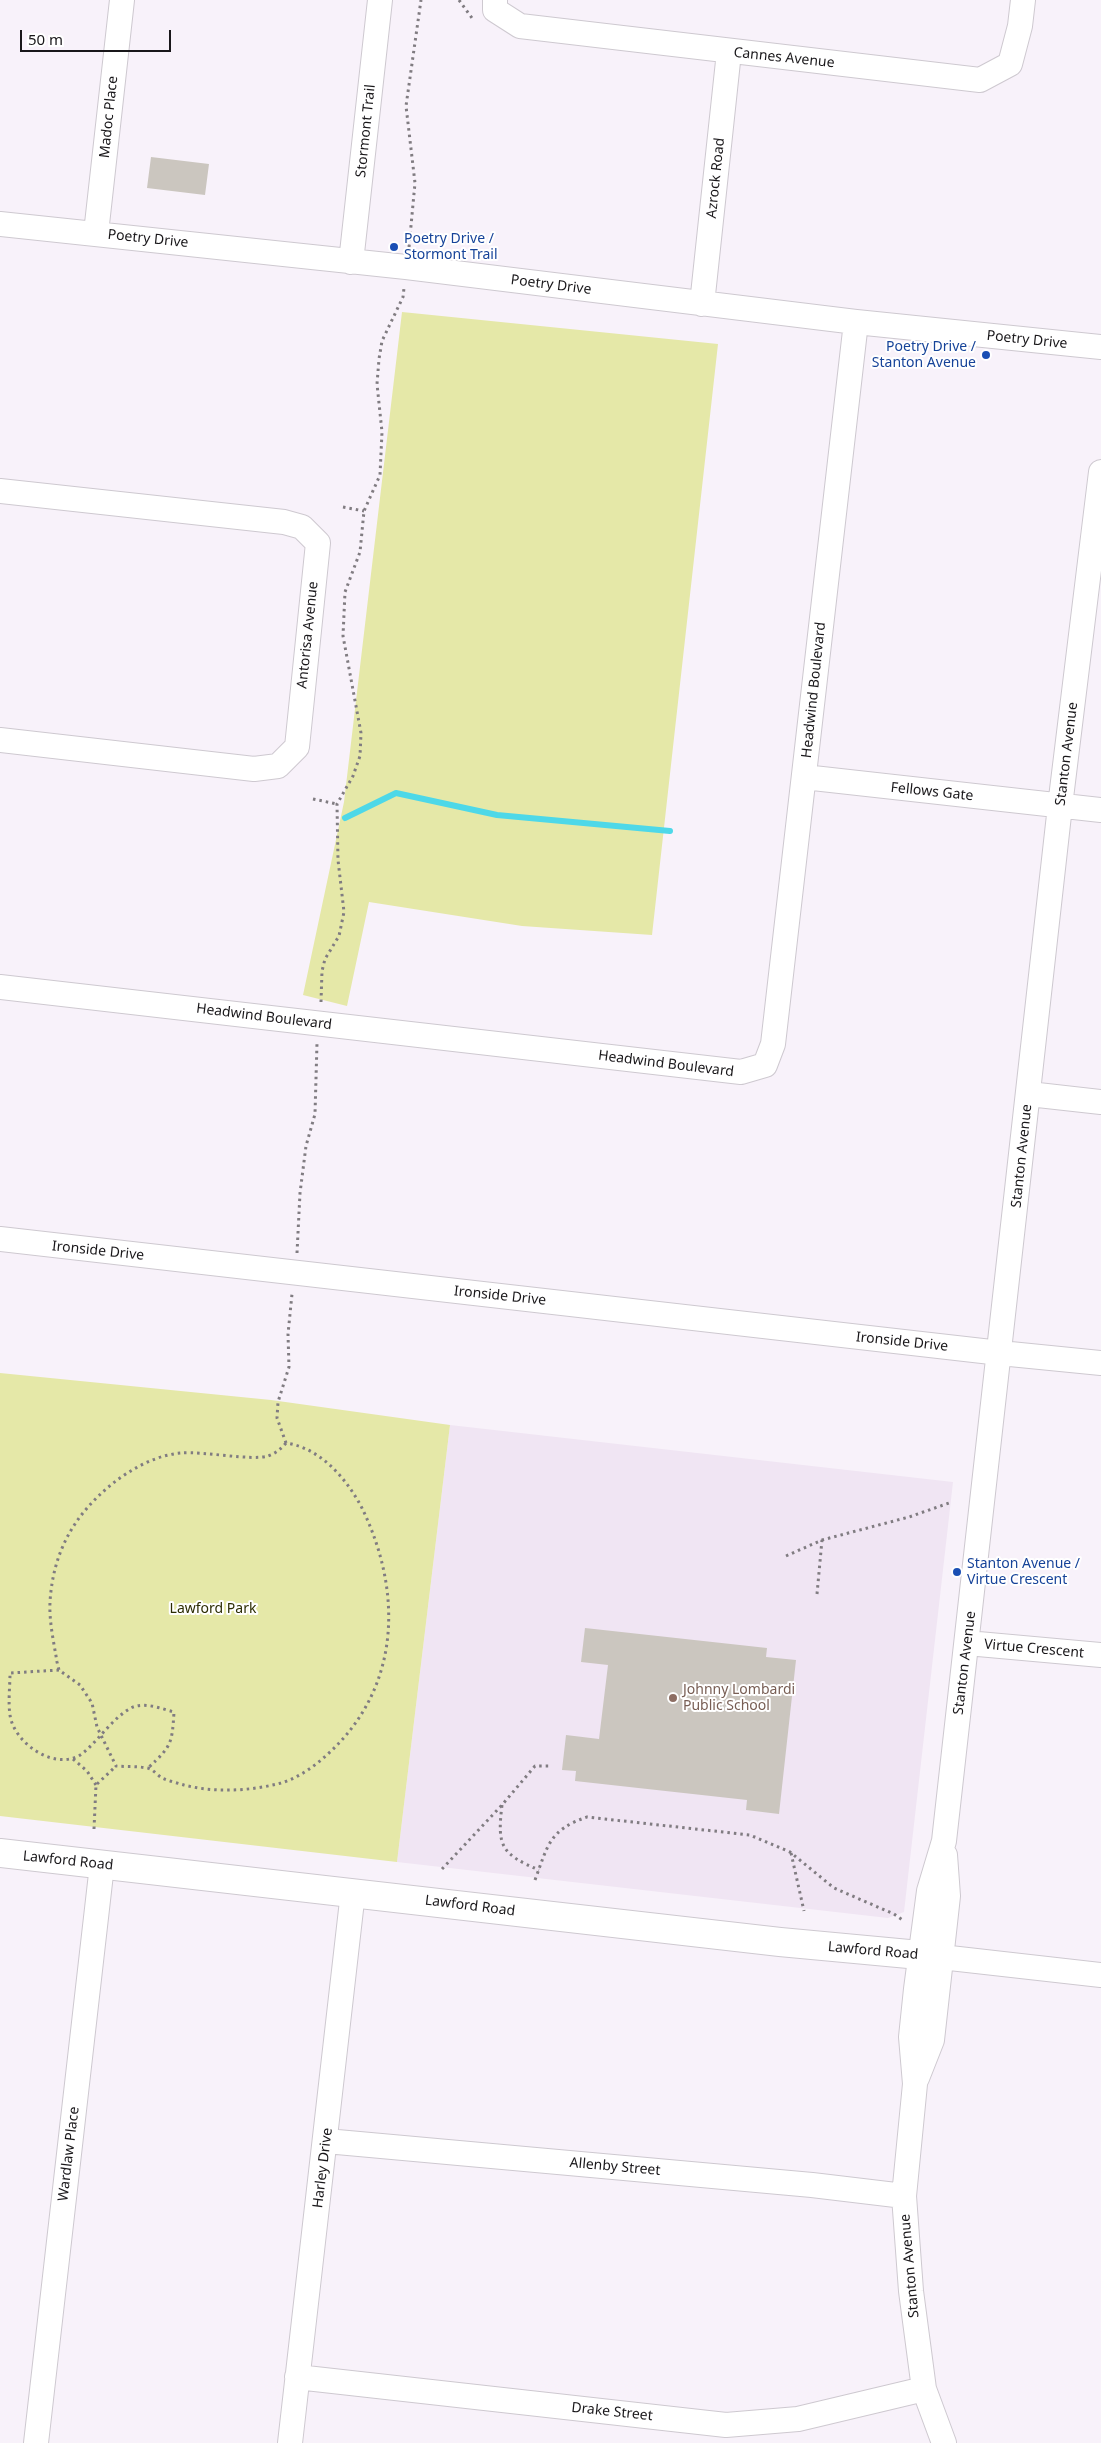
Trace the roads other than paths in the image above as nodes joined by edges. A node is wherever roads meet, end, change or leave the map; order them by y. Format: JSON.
{"nodes":[{"id":1,"x":122,"y":0,"type":"edge"},
{"id":2,"x":380,"y":0,"type":"edge"},
{"id":3,"x":1023,"y":0,"type":"edge"},
{"id":4,"x":495,"y":5,"type":"edge"},
{"id":5,"x":729,"y":52,"type":"junction"},
{"id":6,"x":0,"y":224,"type":"edge"},
{"id":7,"x":96,"y":233,"type":"junction"},
{"id":8,"x":352,"y":262,"type":"junction"},
{"id":9,"x":702,"y":304,"type":"junction"},
{"id":10,"x":856,"y":322,"type":"junction"},
{"id":11,"x":1101,"y":347,"type":"edge"},
{"id":12,"x":1101,"y":472,"type":"edge"},
{"id":13,"x":0,"y":491,"type":"edge"},
{"id":14,"x":0,"y":740,"type":"edge"},
{"id":15,"x":804,"y":777,"type":"junction"},
{"id":16,"x":1060,"y":806,"type":"junction"},
{"id":17,"x":1101,"y":810,"type":"edge"},
{"id":18,"x":0,"y":987,"type":"edge"},
{"id":19,"x":1029,"y":1094,"type":"junction"},
{"id":20,"x":1101,"y":1102,"type":"edge"},
{"id":21,"x":0,"y":1240,"type":"edge"},
{"id":22,"x":1000,"y":1353,"type":"junction"},
{"id":23,"x":1101,"y":1363,"type":"edge"},
{"id":24,"x":967,"y":1642,"type":"junction"},
{"id":25,"x":1101,"y":1655,"type":"edge"},
{"id":26,"x":0,"y":1853,"type":"edge"},
{"id":27,"x":102,"y":1865,"type":"junction"},
{"id":28,"x":353,"y":1892,"type":"junction"},
{"id":29,"x":931,"y":1956,"type":"junction"},
{"id":30,"x":1101,"y":1975,"type":"edge"},
{"id":31,"x":326,"y":2141,"type":"junction"},
{"id":32,"x":904,"y":2196,"type":"junction"},
{"id":33,"x":297,"y":2377,"type":"junction"},
{"id":34,"x":924,"y":2389,"type":"junction"},
{"id":35,"x":36,"y":2443,"type":"edge"},
{"id":36,"x":290,"y":2443,"type":"edge"},
{"id":37,"x":944,"y":2443,"type":"edge"}],
"edges":[{"from":1,"to":7,"type":"street","name":"Madoc Place"},
{"from":2,"to":8,"type":"street","name":"Stormont Trail"},
{"from":3,"to":5,"type":"street","name":"Cannes Avenue"},
{"from":4,"to":5,"type":"street","name":"Cannes Avenue"},
{"from":5,"to":9,"type":"street","name":"Azrock Road"},
{"from":6,"to":7,"type":"street","name":"Poetry Drive"},
{"from":7,"to":8,"type":"street","name":"Poetry Drive"},
{"from":8,"to":9,"type":"street","name":"Poetry Drive"},
{"from":9,"to":10,"type":"street","name":"Poetry Drive"},
{"from":10,"to":11,"type":"street","name":"Poetry Drive"},
{"from":10,"to":15,"type":"street","name":"Headwind Boulevard"},
{"from":12,"to":16,"type":"street","name":"Stanton Avenue"},
{"from":13,"to":14,"type":"street","name":"Antorisa Avenue"},
{"from":15,"to":16,"type":"street","name":"Fellows Gate"},
{"from":15,"to":18,"type":"street","name":"Headwind Boulevard"},
{"from":16,"to":17,"type":"street","name":"Fellows Gate"},
{"from":16,"to":19,"type":"street","name":"Stanton Avenue"},
{"from":19,"to":20,"type":"street"},
{"from":19,"to":22,"type":"street","name":"Stanton Avenue"},
{"from":21,"to":22,"type":"street","name":"Ironside Drive"},
{"from":22,"to":23,"type":"street"},
{"from":22,"to":24,"type":"street","name":"Stanton Avenue"},
{"from":24,"to":25,"type":"street","name":"Virtue Crescent"},
{"from":24,"to":29,"type":"street","name":"Stanton Avenue"},
{"from":26,"to":27,"type":"street","name":"Lawford Road"},
{"from":27,"to":28,"type":"street","name":"Lawford Road"},
{"from":27,"to":35,"type":"street","name":"Wardlaw Place"},
{"from":28,"to":29,"type":"street","name":"Lawford Road"},
{"from":28,"to":31,"type":"street","name":"Harley Drive"},
{"from":29,"to":30,"type":"street"},
{"from":29,"to":32,"type":"street","name":"Stanton Avenue"},
{"from":31,"to":32,"type":"street","name":"Allenby Street"},
{"from":31,"to":33,"type":"street","name":"Harley Drive"},
{"from":32,"to":34,"type":"street","name":"Stanton Avenue"},
{"from":33,"to":34,"type":"street","name":"Drake Street"},
{"from":33,"to":36,"type":"street","name":"Harley Drive"},
{"from":34,"to":37,"type":"street","name":"Stanton Avenue"}]}
